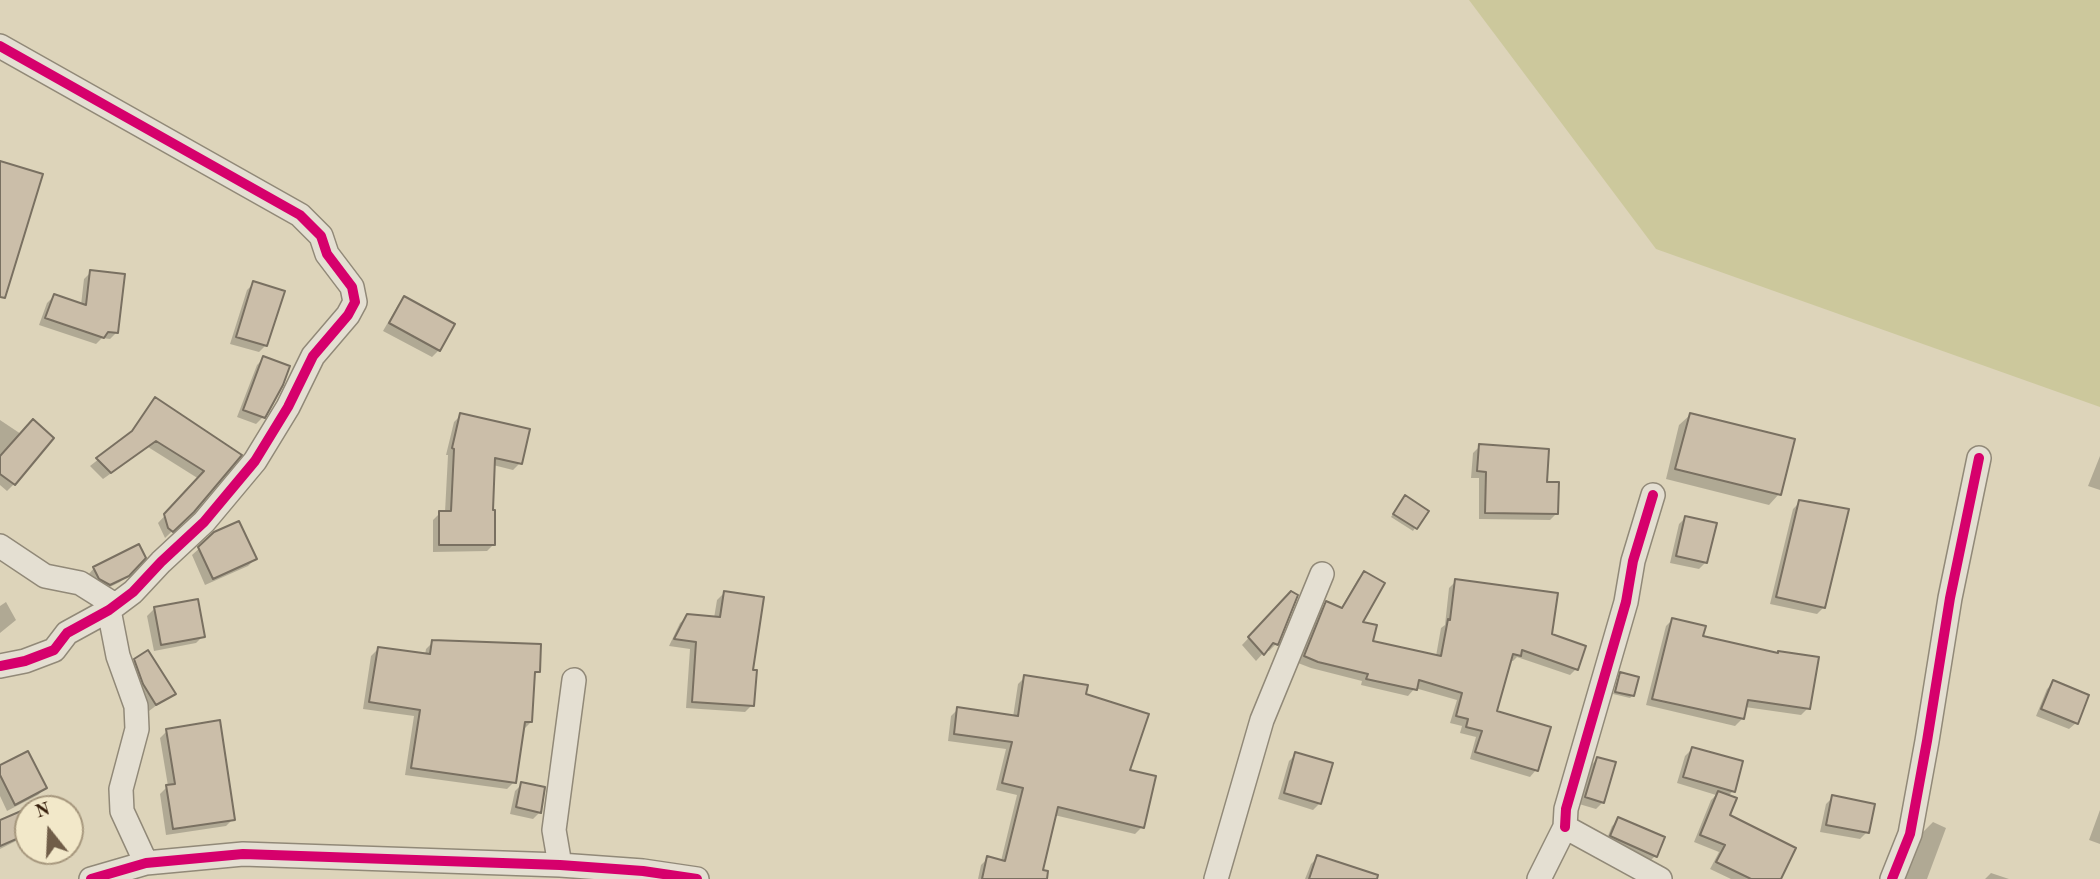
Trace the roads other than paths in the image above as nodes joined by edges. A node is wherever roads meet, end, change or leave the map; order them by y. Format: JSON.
{"nodes":[{"id":1,"x":0,"y":46,"type":"edge"},
{"id":2,"x":1979,"y":458,"type":"dead end"},
{"id":3,"x":1653,"y":495,"type":"dead end"},
{"id":4,"x":0,"y":546,"type":"edge"},
{"id":5,"x":1322,"y":574,"type":"dead end"},
{"id":6,"x":112,"y":608,"type":"junction"},
{"id":7,"x":0,"y":666,"type":"edge"},
{"id":8,"x":574,"y":680,"type":"dead end"},
{"id":9,"x":1565,"y":827,"type":"junction"},
{"id":10,"x":146,"y":863,"type":"junction"},
{"id":11,"x":560,"y":864,"type":"junction"},
{"id":12,"x":91,"y":879,"type":"edge"},
{"id":13,"x":697,"y":879,"type":"edge"},
{"id":14,"x":1216,"y":879,"type":"edge"},
{"id":15,"x":1539,"y":879,"type":"edge"},
{"id":16,"x":1660,"y":879,"type":"edge"},
{"id":17,"x":1892,"y":879,"type":"edge"}],
"edges":[{"from":1,"to":6,"type":"street"},
{"from":2,"to":17,"type":"street"},
{"from":3,"to":9,"type":"street"},
{"from":4,"to":6,"type":"street"},
{"from":5,"to":14,"type":"street"},
{"from":6,"to":7,"type":"street"},
{"from":6,"to":10,"type":"street"},
{"from":8,"to":11,"type":"street"},
{"from":9,"to":15,"type":"street"},
{"from":9,"to":16,"type":"street"},
{"from":10,"to":11,"type":"street"},
{"from":10,"to":12,"type":"street"},
{"from":11,"to":13,"type":"street"}]}
